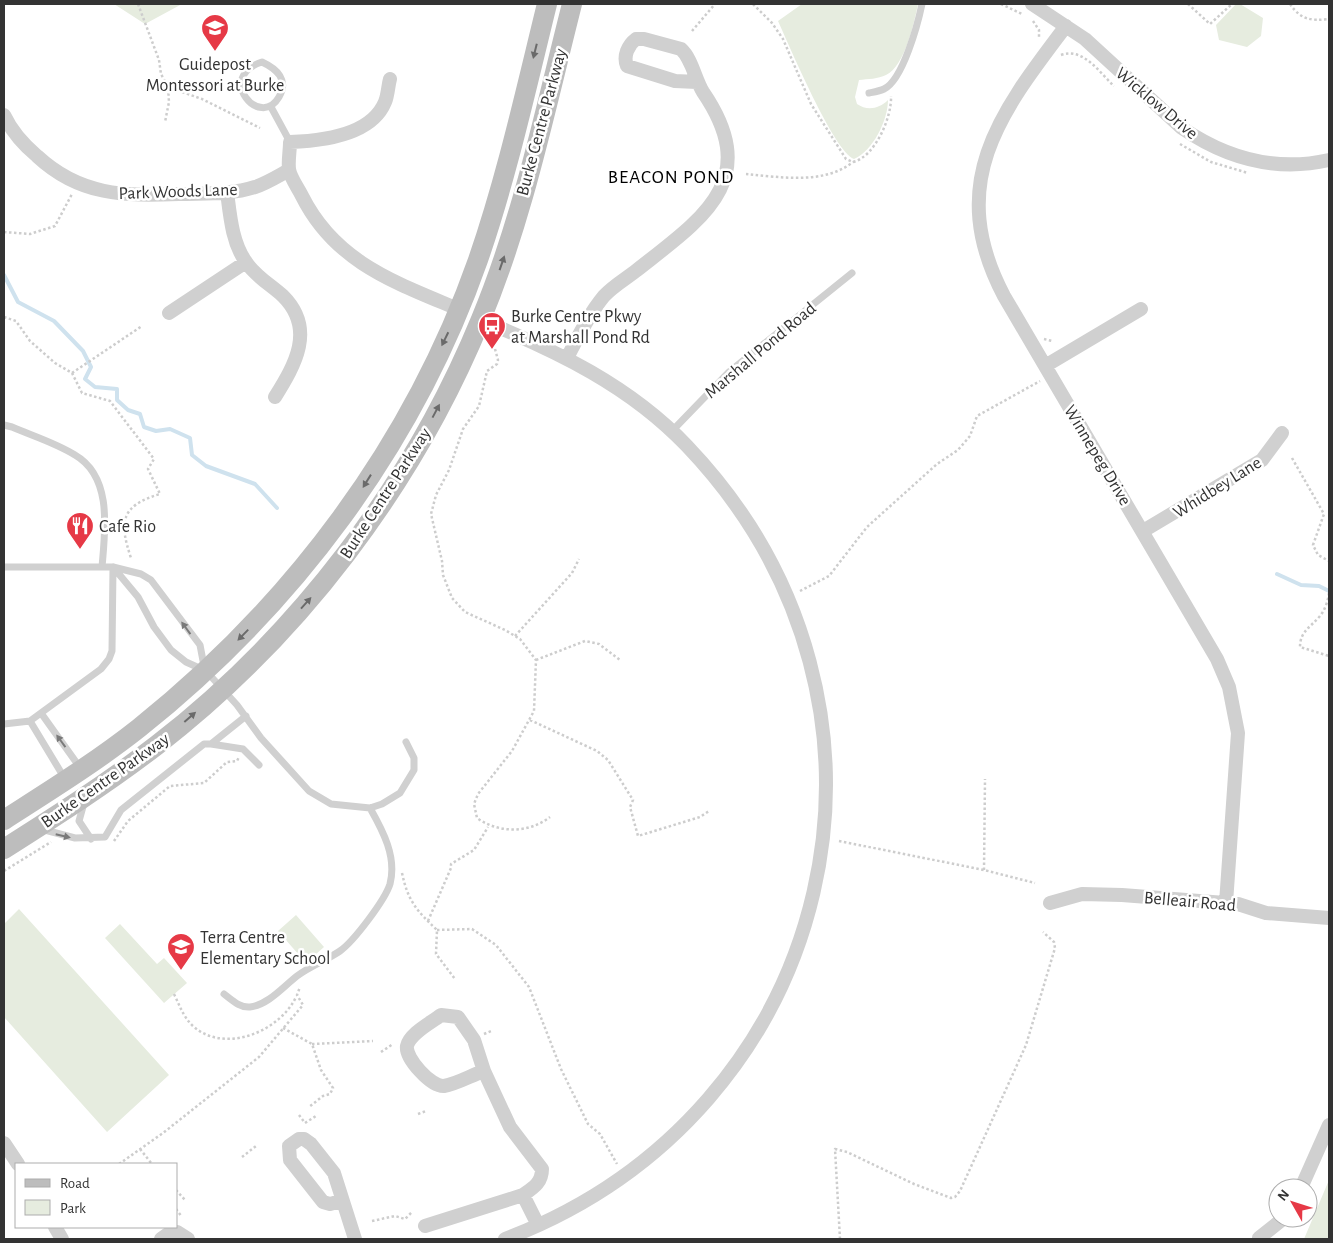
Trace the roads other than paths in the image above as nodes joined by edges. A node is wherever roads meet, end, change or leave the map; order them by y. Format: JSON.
{"nodes":[{"id":1,"x":547,"y":4,"type":"edge"},
{"id":2,"x":572,"y":4,"type":"edge"},
{"id":3,"x":922,"y":4,"type":"edge"},
{"id":4,"x":1029,"y":10,"type":"edge"},
{"id":5,"x":1066,"y":26,"type":"junction"},
{"id":6,"x":390,"y":79,"type":"dead end"},
{"id":7,"x":697,"y":82,"type":"junction"},
{"id":8,"x":869,"y":93,"type":"dead end"},
{"id":9,"x":271,"y":107,"type":"junction"},
{"id":10,"x":4,"y":115,"type":"edge"},
{"id":11,"x":290,"y":142,"type":"junction"},
{"id":12,"x":1329,"y":160,"type":"edge"},
{"id":13,"x":289,"y":170,"type":"junction"},
{"id":14,"x":228,"y":192,"type":"junction"},
{"id":15,"x":246,"y":262,"type":"junction"},
{"id":16,"x":852,"y":273,"type":"dead end"},
{"id":17,"x":1141,"y":309,"type":"dead end"},
{"id":18,"x":458,"y":310,"type":"junction"},
{"id":19,"x":169,"y":313,"type":"dead end"},
{"id":20,"x":481,"y":320,"type":"junction"},
{"id":21,"x":567,"y":358,"type":"junction"},
{"id":22,"x":1045,"y":366,"type":"junction"},
{"id":23,"x":275,"y":397,"type":"dead end"},
{"id":24,"x":4,"y":425,"type":"edge"},
{"id":25,"x":672,"y":431,"type":"junction"},
{"id":26,"x":1282,"y":433,"type":"dead end"},
{"id":27,"x":1143,"y":531,"type":"junction"},
{"id":28,"x":4,"y":567,"type":"edge"},
{"id":29,"x":102,"y":567,"type":"junction"},
{"id":30,"x":113,"y":567,"type":"junction"},
{"id":31,"x":206,"y":671,"type":"junction"},
{"id":32,"x":222,"y":690,"type":"junction"},
{"id":33,"x":41,"y":713,"type":"junction"},
{"id":34,"x":246,"y":716,"type":"junction"},
{"id":35,"x":30,"y":721,"type":"junction"},
{"id":36,"x":4,"y":724,"type":"edge"},
{"id":37,"x":406,"y":742,"type":"dead end"},
{"id":38,"x":211,"y":744,"type":"junction"},
{"id":39,"x":259,"y":765,"type":"dead end"},
{"id":40,"x":73,"y":775,"type":"junction"},
{"id":41,"x":86,"y":796,"type":"junction"},
{"id":42,"x":370,"y":808,"type":"junction"},
{"id":43,"x":4,"y":820,"type":"edge"},
{"id":44,"x":37,"y":827,"type":"junction"},
{"id":45,"x":91,"y":839,"type":"junction"},
{"id":46,"x":4,"y":850,"type":"edge"},
{"id":47,"x":1050,"y":903,"type":"dead end"},
{"id":48,"x":1226,"y":903,"type":"junction"},
{"id":49,"x":1329,"y":918,"type":"edge"},
{"id":50,"x":224,"y":994,"type":"dead end"},
{"id":51,"x":484,"y":1071,"type":"junction"},
{"id":52,"x":1329,"y":1125,"type":"edge"},
{"id":53,"x":4,"y":1143,"type":"edge"},
{"id":54,"x":17,"y":1163,"type":"edge"},
{"id":55,"x":1305,"y":1178,"type":"edge"},
{"id":56,"x":523,"y":1195,"type":"junction"},
{"id":57,"x":341,"y":1201,"type":"junction"},
{"id":58,"x":538,"y":1225,"type":"junction"},
{"id":59,"x":425,"y":1226,"type":"dead end"},
{"id":60,"x":56,"y":1228,"type":"edge"},
{"id":61,"x":1272,"y":1228,"type":"edge"},
{"id":62,"x":1259,"y":1238,"type":"dead end"},
{"id":63,"x":62,"y":1239,"type":"edge"},
{"id":64,"x":161,"y":1239,"type":"edge"},
{"id":65,"x":188,"y":1239,"type":"edge"},
{"id":66,"x":355,"y":1239,"type":"edge"},
{"id":67,"x":505,"y":1239,"type":"edge"}],
"edges":[{"from":1,"to":18,"type":"main road","name":"Burke Centre Parkway","one_way":true},
{"from":20,"to":2,"type":"main road","name":"Burke Centre Parkway","one_way":true},
{"from":3,"to":8,"type":"lane"},
{"from":4,"to":5,"type":"street","name":"Wicklow Drive"},
{"from":5,"to":12,"type":"street","name":"Wicklow Drive"},
{"from":5,"to":22,"type":"street","name":"Winnepeg Drive"},
{"from":6,"to":11,"type":"street"},
{"from":7,"to":7,"type":"street"},
{"from":7,"to":21,"type":"street"},
{"from":9,"to":9,"type":"lane"},
{"from":9,"to":11,"type":"lane"},
{"from":10,"to":14,"type":"street","name":"Park Woods Lane"},
{"from":11,"to":13,"type":"street"},
{"from":13,"to":14,"type":"street","name":"Park Woods Lane"},
{"from":13,"to":18,"type":"street"},
{"from":14,"to":15,"type":"street"},
{"from":15,"to":19,"type":"street"},
{"from":15,"to":23,"type":"street"},
{"from":16,"to":25,"type":"lane","name":"Marshall Pond Road"},
{"from":17,"to":22,"type":"street"},
{"from":18,"to":20,"type":"main road"},
{"from":18,"to":31,"type":"main road","name":"Burke Centre Parkway","one_way":true},
{"from":20,"to":21,"type":"street"},
{"from":32,"to":20,"type":"main road","name":"Burke Centre Parkway","one_way":true},
{"from":21,"to":25,"type":"street"},
{"from":22,"to":27,"type":"street","name":"Winnepeg Drive"},
{"from":24,"to":29,"type":"lane"},
{"from":25,"to":58,"type":"street"},
{"from":26,"to":27,"type":"street","name":"Whidbey Lane"},
{"from":27,"to":48,"type":"street","name":"Winnepeg Drive"},
{"from":28,"to":29,"type":"lane"},
{"from":29,"to":30,"type":"lane"},
{"from":30,"to":31,"type":"lane"},
{"from":31,"to":30,"type":"lane","one_way":true},
{"from":30,"to":33,"type":"lane"},
{"from":31,"to":32,"type":"lane"},
{"from":31,"to":40,"type":"main road","name":"Burke Centre Parkway"},
{"from":32,"to":34,"type":"lane"},
{"from":41,"to":32,"type":"main road","name":"Burke Centre Parkway","one_way":true},
{"from":33,"to":35,"type":"lane"},
{"from":40,"to":33,"type":"lane","one_way":true},
{"from":34,"to":38,"type":"lane"},
{"from":34,"to":42,"type":"lane"},
{"from":35,"to":36,"type":"lane"},
{"from":35,"to":40,"type":"lane"},
{"from":37,"to":42,"type":"lane"},
{"from":38,"to":39,"type":"lane"},
{"from":38,"to":45,"type":"lane"},
{"from":40,"to":43,"type":"main road","name":"Burke Centre Parkway"},
{"from":41,"to":44,"type":"main road","name":"Burke Centre Parkway"},
{"from":41,"to":45,"type":"lane"},
{"from":42,"to":50,"type":"lane"},
{"from":44,"to":45,"type":"lane","one_way":true},
{"from":44,"to":46,"type":"main road","name":"Burke Centre Parkway"},
{"from":47,"to":48,"type":"street","name":"Belleair Road"},
{"from":48,"to":49,"type":"street","name":"Belleair Road"},
{"from":51,"to":51,"type":"street"},
{"from":51,"to":56,"type":"street"},
{"from":52,"to":55,"type":"street"},
{"from":53,"to":54,"type":"street"},
{"from":56,"to":58,"type":"street"},
{"from":56,"to":59,"type":"street"},
{"from":57,"to":57,"type":"street"},
{"from":57,"to":66,"type":"street"},
{"from":58,"to":67,"type":"street"},
{"from":60,"to":63,"type":"street"},
{"from":61,"to":62,"type":"street"},
{"from":64,"to":65,"type":"street"}]}
